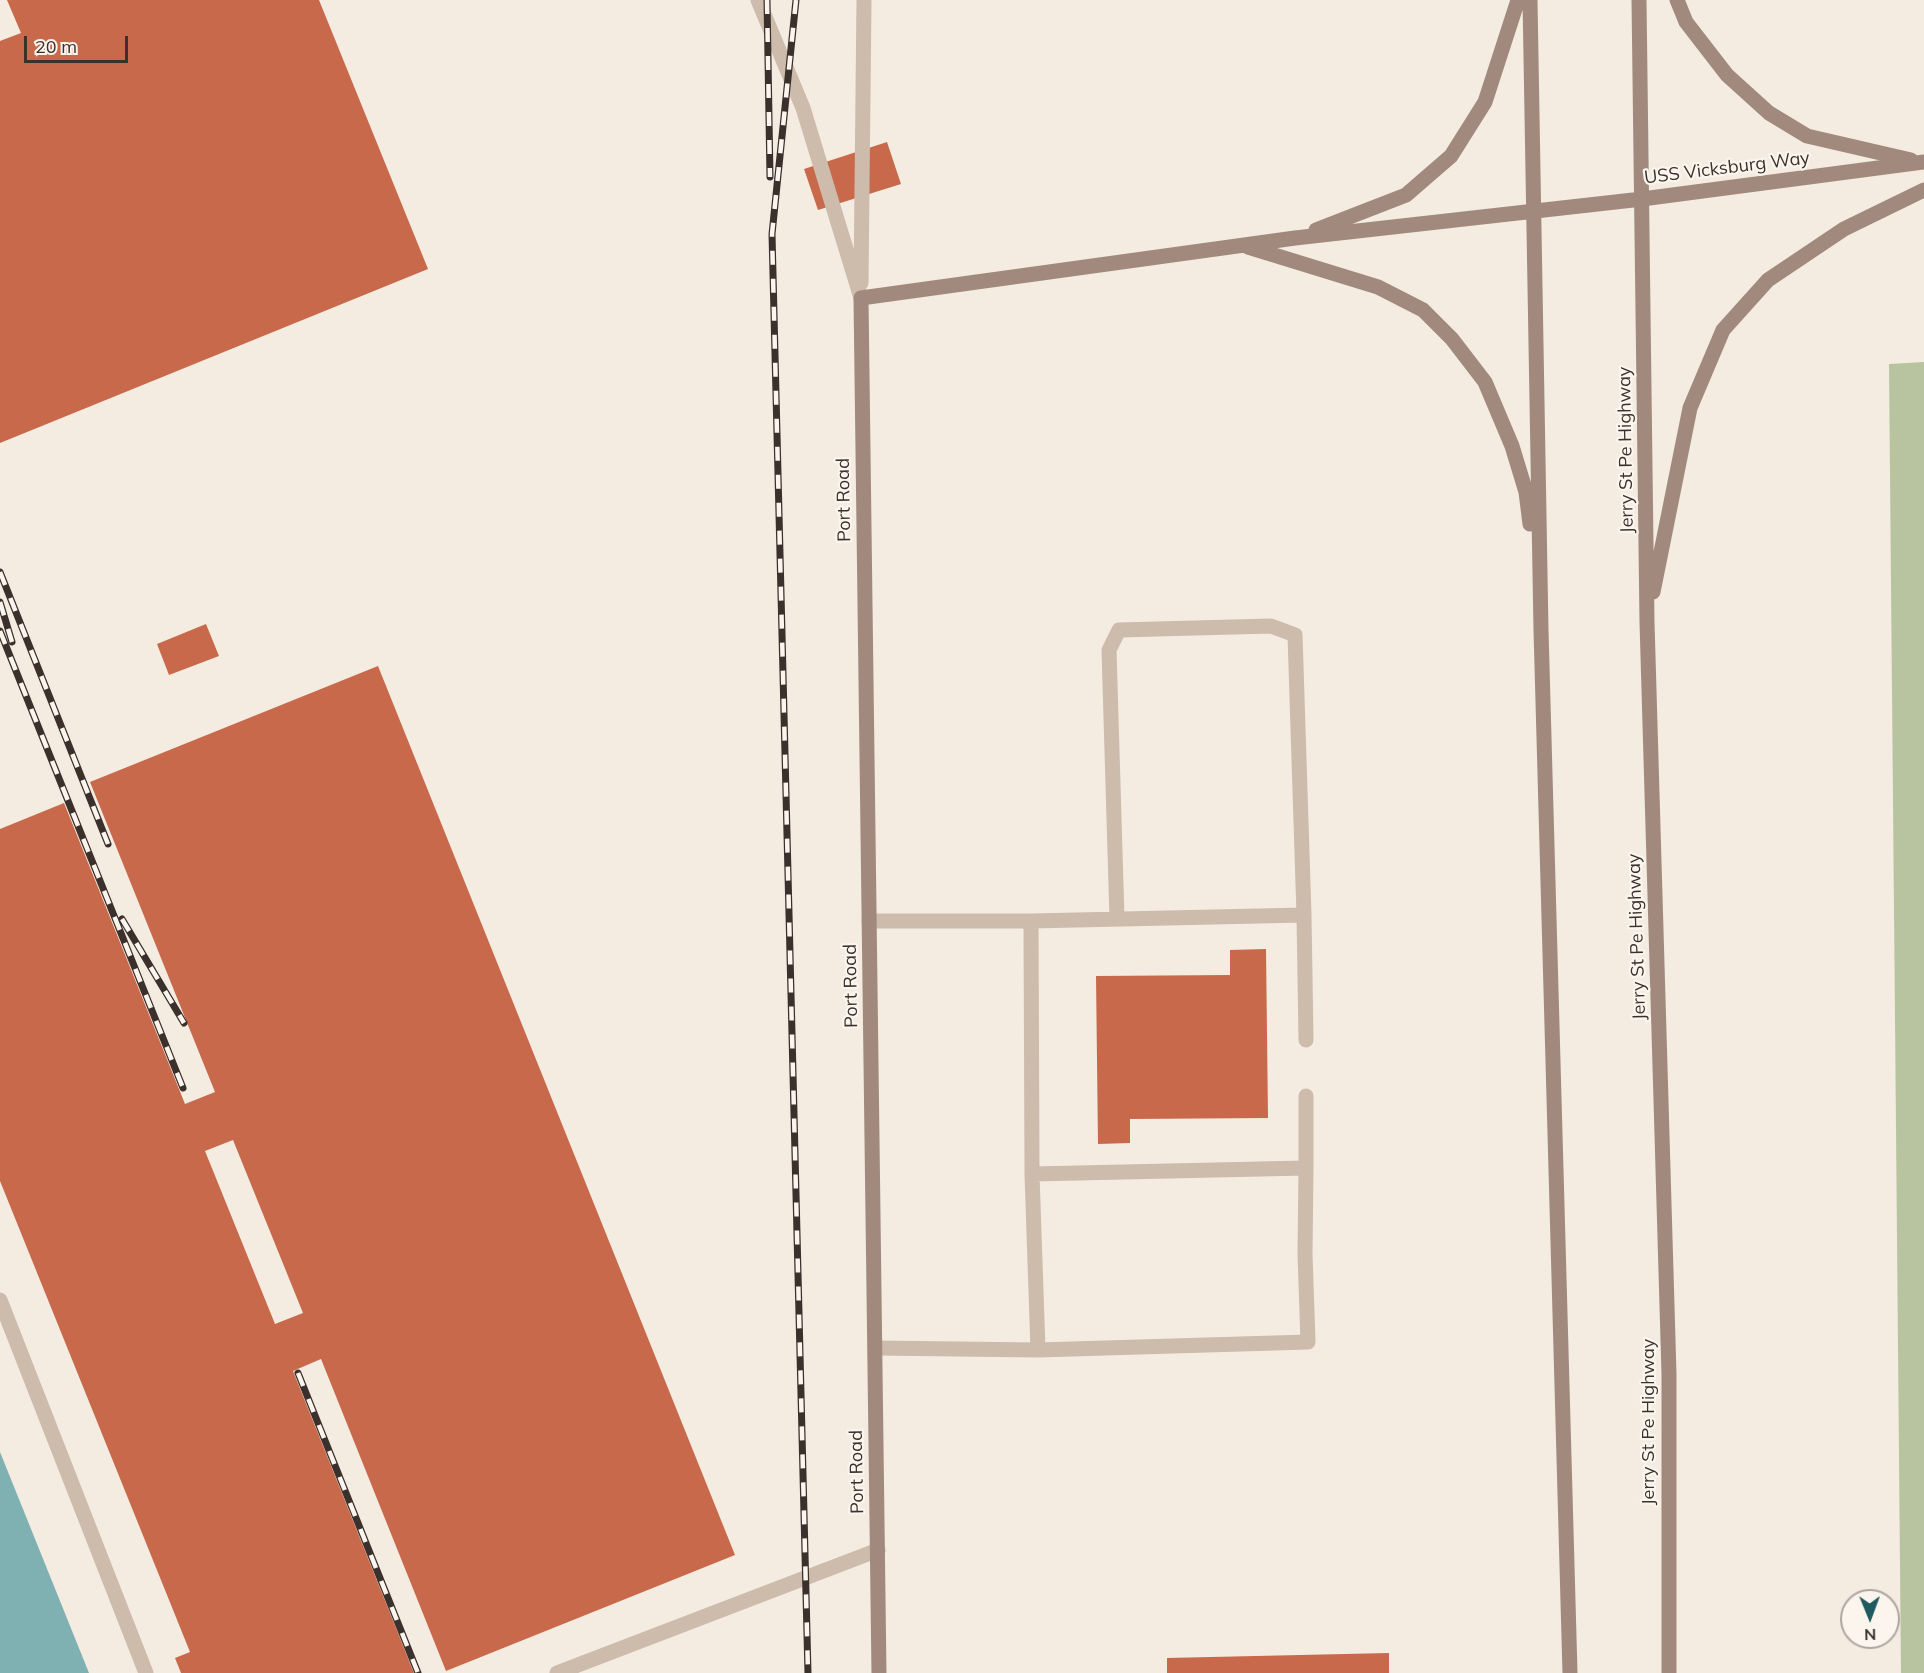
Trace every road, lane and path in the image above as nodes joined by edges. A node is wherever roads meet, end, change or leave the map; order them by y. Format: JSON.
{"nodes":[{"id":1,"x":758,"y":0,"type":"edge"},
{"id":2,"x":864,"y":0,"type":"edge"},
{"id":3,"x":1518,"y":0,"type":"edge"},
{"id":4,"x":1530,"y":0,"type":"edge"},
{"id":5,"x":1639,"y":0,"type":"edge"},
{"id":6,"x":1677,"y":0,"type":"edge"},
{"id":7,"x":1923,"y":162,"type":"edge"},
{"id":8,"x":1924,"y":190,"type":"edge"},
{"id":9,"x":1642,"y":199,"type":"junction"},
{"id":10,"x":1534,"y":212,"type":"junction"},
{"id":11,"x":1295,"y":238,"type":"junction"},
{"id":12,"x":1242,"y":246,"type":"junction"},
{"id":13,"x":861,"y":298,"type":"junction"},
{"id":14,"x":1647,"y":622,"type":"junction"},
{"id":15,"x":1541,"y":630,"type":"junction"},
{"id":16,"x":1304,"y":915,"type":"junction"},
{"id":17,"x":1117,"y":920,"type":"junction"},
{"id":18,"x":869,"y":921,"type":"junction"},
{"id":19,"x":1031,"y":921,"type":"junction"},
{"id":20,"x":1306,"y":1040,"type":"dead end"},
{"id":21,"x":1306,"y":1096,"type":"dead end"},
{"id":22,"x":1306,"y":1168,"type":"junction"},
{"id":23,"x":1032,"y":1174,"type":"junction"},
{"id":24,"x":0,"y":1300,"type":"edge"},
{"id":25,"x":875,"y":1348,"type":"junction"},
{"id":26,"x":1038,"y":1350,"type":"junction"},
{"id":27,"x":878,"y":1550,"type":"junction"},
{"id":28,"x":146,"y":1673,"type":"edge"},
{"id":29,"x":557,"y":1673,"type":"edge"},
{"id":30,"x":879,"y":1673,"type":"edge"},
{"id":31,"x":1570,"y":1673,"type":"edge"},
{"id":32,"x":1668,"y":1673,"type":"edge"}],
"edges":[{"from":1,"to":13,"type":"lane"},
{"from":2,"to":13,"type":"lane"},
{"from":3,"to":11,"type":"main road"},
{"from":4,"to":10,"type":"main road"},
{"from":5,"to":9,"type":"main road","name":"Jerry St Pe Highway"},
{"from":6,"to":7,"type":"main road"},
{"from":7,"to":9,"type":"main road","name":"USS Vicksburg Way"},
{"from":8,"to":14,"type":"main road"},
{"from":9,"to":10,"type":"main road","name":"USS Vicksburg Way"},
{"from":9,"to":14,"type":"main road","name":"Jerry St Pe Highway"},
{"from":10,"to":11,"type":"main road","name":"USS Vicksburg Way"},
{"from":10,"to":15,"type":"main road"},
{"from":11,"to":12,"type":"main road"},
{"from":12,"to":13,"type":"main road"},
{"from":12,"to":15,"type":"main road"},
{"from":13,"to":18,"type":"main road","name":"Port Road"},
{"from":14,"to":32,"type":"main road","name":"Jerry St Pe Highway"},
{"from":15,"to":31,"type":"main road"},
{"from":16,"to":17,"type":"lane"},
{"from":16,"to":17,"type":"lane"},
{"from":16,"to":20,"type":"lane"},
{"from":17,"to":19,"type":"lane"},
{"from":18,"to":19,"type":"lane"},
{"from":18,"to":25,"type":"main road","name":"Port Road"},
{"from":19,"to":23,"type":"lane"},
{"from":21,"to":22,"type":"lane"},
{"from":22,"to":23,"type":"lane"},
{"from":22,"to":26,"type":"lane"},
{"from":23,"to":26,"type":"lane"},
{"from":24,"to":28,"type":"lane"},
{"from":25,"to":26,"type":"lane"},
{"from":25,"to":27,"type":"main road","name":"Port Road"},
{"from":27,"to":29,"type":"lane"},
{"from":27,"to":30,"type":"main road","name":"Port Road"}]}
